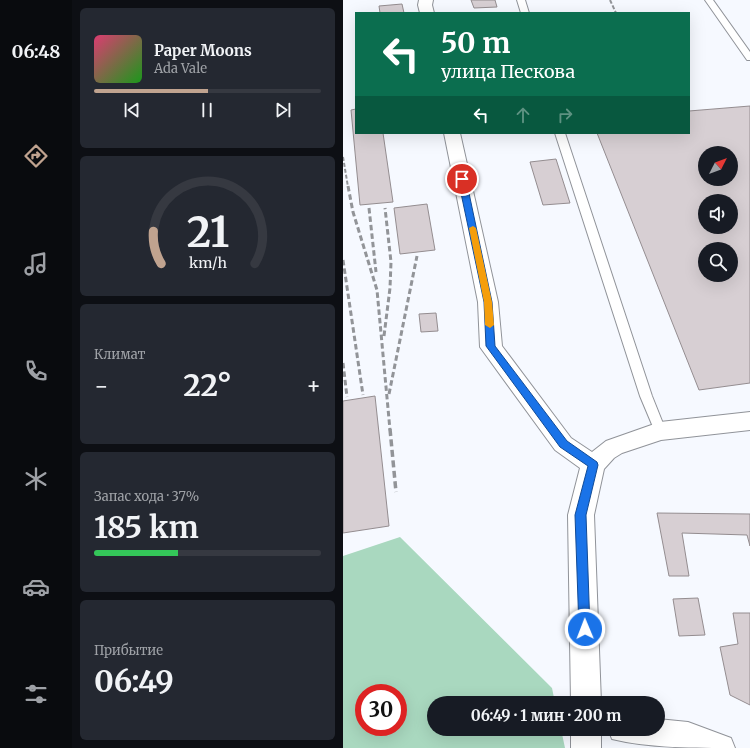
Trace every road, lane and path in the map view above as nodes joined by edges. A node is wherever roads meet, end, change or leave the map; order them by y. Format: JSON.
{"nodes":[{"id":1,"x":426,"y":0,"type":"edge"},
{"id":2,"x":521,"y":0,"type":"edge"},
{"id":3,"x":709,"y":0,"type":"edge"},
{"id":4,"x":427,"y":12,"type":"edge"},
{"id":5,"x":525,"y":12,"type":"edge"},
{"id":6,"x":750,"y":58,"type":"edge"},
{"id":7,"x":452,"y":134,"type":"edge"},
{"id":8,"x":561,"y":134,"type":"edge"},
{"id":9,"x":750,"y":421,"type":"edge"},
{"id":10,"x":660,"y":431,"type":"junction"},
{"id":11,"x":593,"y":465,"type":"junction"},
{"id":12,"x":586,"y":696,"type":"edge"},
{"id":13,"x":665,"y":734,"type":"edge"},
{"id":14,"x":586,"y":736,"type":"edge"},
{"id":15,"x":586,"y":748,"type":"edge"},
{"id":16,"x":720,"y":748,"type":"edge"}],
"edges":[{"from":1,"to":4,"type":"street"},
{"from":2,"to":5,"type":"lane"},
{"from":3,"to":6,"type":"lane"},
{"from":7,"to":11,"type":"street"},
{"from":8,"to":10,"type":"lane"},
{"from":9,"to":10,"type":"street"},
{"from":10,"to":11,"type":"street"},
{"from":11,"to":12,"type":"street"},
{"from":13,"to":16,"type":"street"},
{"from":14,"to":15,"type":"street"}]}
